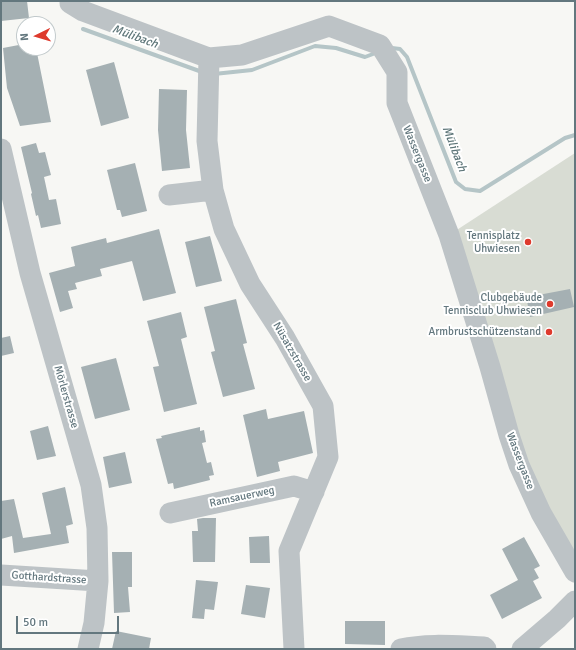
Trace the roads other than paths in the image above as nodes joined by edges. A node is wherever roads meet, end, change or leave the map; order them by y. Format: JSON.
{"nodes":[{"id":1,"x":70,"y":1,"type":"edge"},
{"id":2,"x":209,"y":58,"type":"junction"},
{"id":3,"x":1,"y":149,"type":"edge"},
{"id":4,"x":213,"y":190,"type":"junction"},
{"id":5,"x":169,"y":195,"type":"dead end"},
{"id":6,"x":314,"y":492,"type":"junction"},
{"id":7,"x":170,"y":513,"type":"dead end"},
{"id":8,"x":575,"y":572,"type":"edge"},
{"id":9,"x":1,"y":575,"type":"edge"},
{"id":10,"x":98,"y":581,"type":"junction"},
{"id":11,"x":575,"y":601,"type":"edge"},
{"id":12,"x":88,"y":649,"type":"edge"},
{"id":13,"x":294,"y":649,"type":"edge"},
{"id":14,"x":401,"y":649,"type":"edge"},
{"id":15,"x":486,"y":649,"type":"edge"},
{"id":16,"x":522,"y":649,"type":"edge"}],
"edges":[{"from":1,"to":2,"type":"street","name":"Wassergasse"},
{"from":2,"to":4,"type":"street","name":"Nüsatzstrasse"},
{"from":2,"to":8,"type":"street","name":"Wassergasse"},
{"from":3,"to":10,"type":"street","name":"Mörlerstrasse"},
{"from":4,"to":5,"type":"street"},
{"from":4,"to":6,"type":"street","name":"Nüsatzstrasse"},
{"from":6,"to":7,"type":"street","name":"Ramsauerweg"},
{"from":6,"to":13,"type":"street","name":"Nüsatzstrasse"},
{"from":9,"to":10,"type":"street","name":"Gotthardstrasse"},
{"from":10,"to":12,"type":"street","name":"Mörlerstrasse"},
{"from":11,"to":16,"type":"street"},
{"from":14,"to":15,"type":"street"}]}
